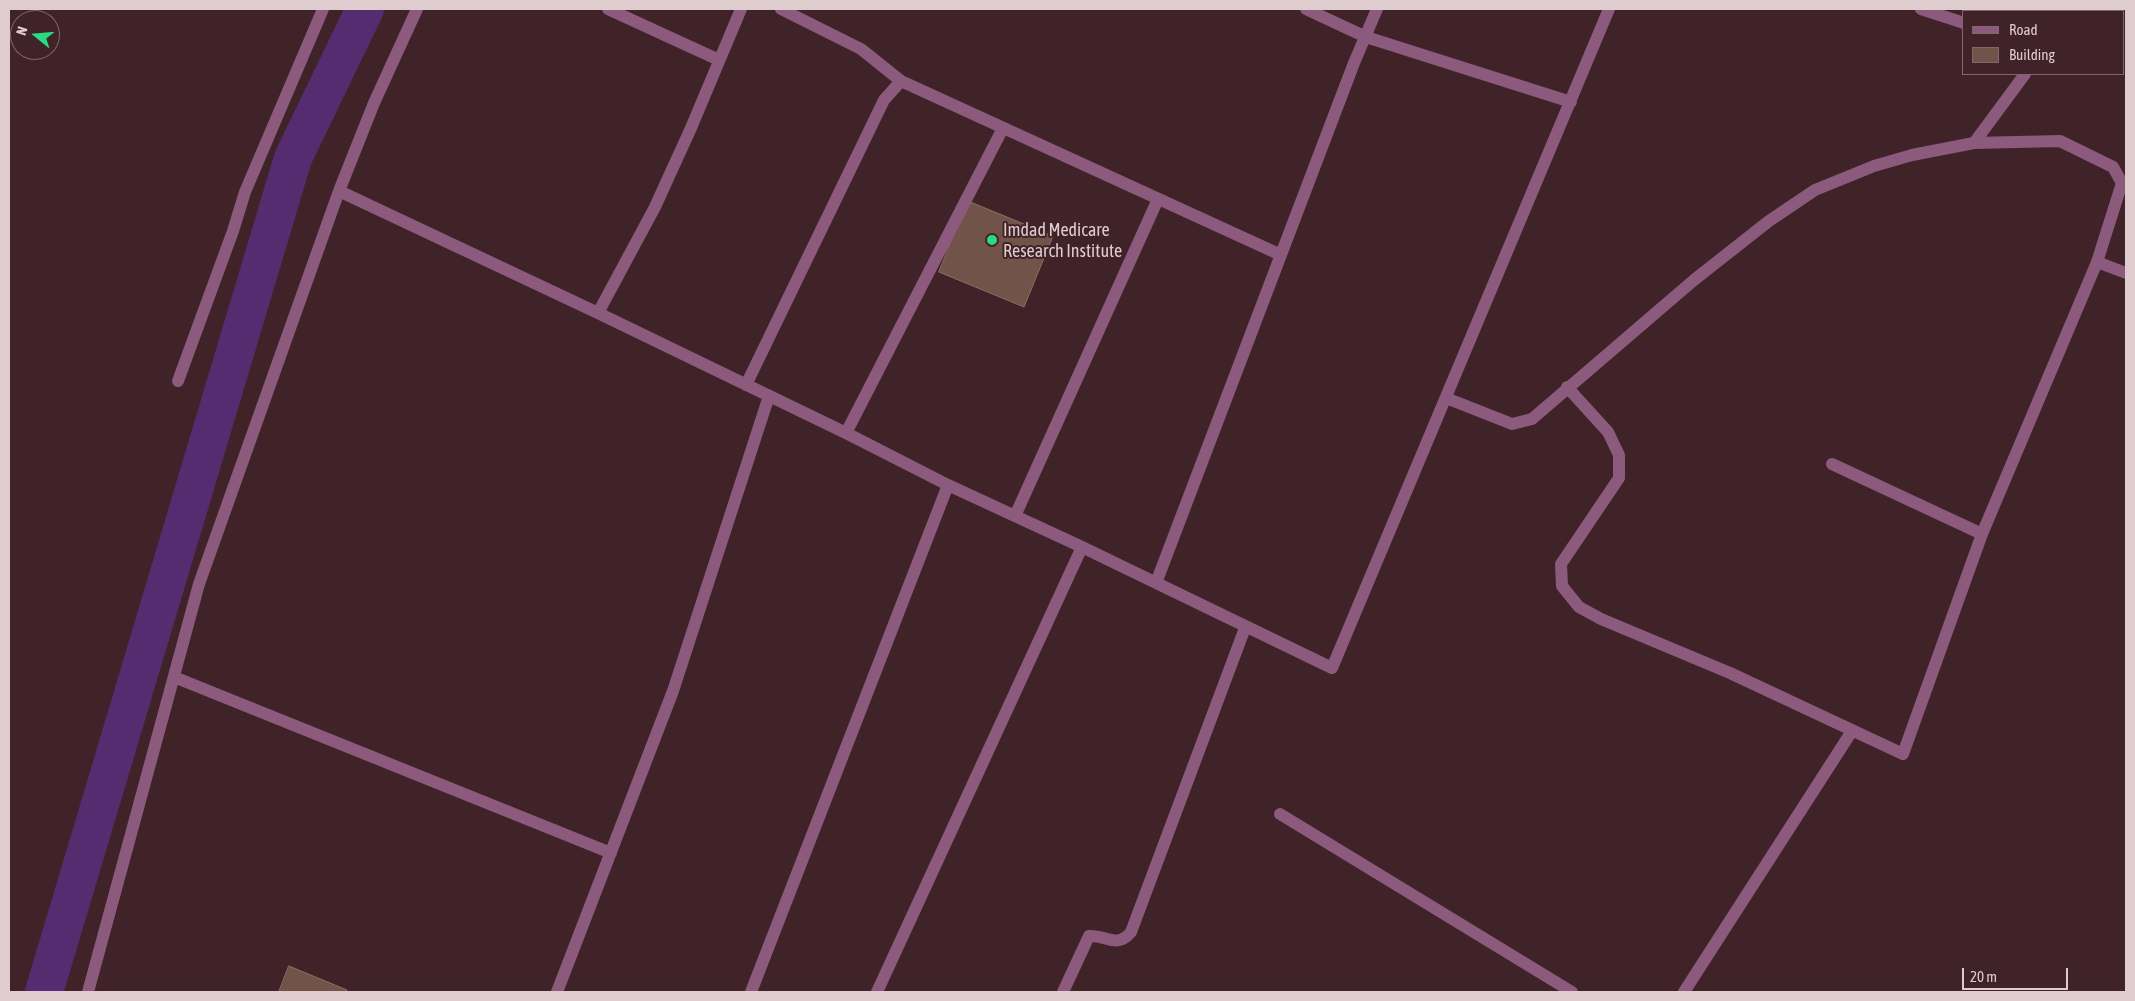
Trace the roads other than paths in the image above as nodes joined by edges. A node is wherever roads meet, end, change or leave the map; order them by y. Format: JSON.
{"nodes":[{"id":1,"x":323,"y":9,"type":"edge"},
{"id":2,"x":417,"y":9,"type":"edge"},
{"id":3,"x":608,"y":9,"type":"edge"},
{"id":4,"x":741,"y":9,"type":"edge"},
{"id":5,"x":781,"y":9,"type":"edge"},
{"id":6,"x":1306,"y":9,"type":"edge"},
{"id":7,"x":1378,"y":9,"type":"edge"},
{"id":8,"x":1609,"y":9,"type":"edge"},
{"id":9,"x":1921,"y":9,"type":"edge"},
{"id":10,"x":1962,"y":22,"type":"edge"},
{"id":11,"x":1366,"y":37,"type":"junction"},
{"id":12,"x":719,"y":60,"type":"junction"},
{"id":13,"x":2024,"y":75,"type":"edge"},
{"id":14,"x":901,"y":81,"type":"junction"},
{"id":15,"x":1571,"y":102,"type":"junction"},
{"id":16,"x":1003,"y":128,"type":"junction"},
{"id":17,"x":1974,"y":143,"type":"junction"},
{"id":18,"x":340,"y":191,"type":"junction"},
{"id":19,"x":1158,"y":199,"type":"junction"},
{"id":20,"x":1281,"y":255,"type":"junction"},
{"id":21,"x":2096,"y":262,"type":"junction"},
{"id":22,"x":2126,"y":273,"type":"edge"},
{"id":23,"x":598,"y":313,"type":"junction"},
{"id":24,"x":178,"y":381,"type":"dead end"},
{"id":25,"x":746,"y":384,"type":"junction"},
{"id":26,"x":1567,"y":387,"type":"junction"},
{"id":27,"x":769,"y":396,"type":"junction"},
{"id":28,"x":1446,"y":398,"type":"junction"},
{"id":29,"x":846,"y":433,"type":"junction"},
{"id":30,"x":1832,"y":464,"type":"dead end"},
{"id":31,"x":948,"y":485,"type":"junction"},
{"id":32,"x":1015,"y":516,"type":"junction"},
{"id":33,"x":1982,"y":534,"type":"junction"},
{"id":34,"x":1082,"y":547,"type":"junction"},
{"id":35,"x":1156,"y":583,"type":"junction"},
{"id":36,"x":1245,"y":628,"type":"junction"},
{"id":37,"x":174,"y":677,"type":"junction"},
{"id":38,"x":1852,"y":731,"type":"junction"},
{"id":39,"x":1280,"y":814,"type":"dead end"},
{"id":40,"x":611,"y":853,"type":"junction"},
{"id":41,"x":88,"y":992,"type":"edge"},
{"id":42,"x":557,"y":992,"type":"edge"},
{"id":43,"x":751,"y":992,"type":"edge"},
{"id":44,"x":877,"y":992,"type":"edge"},
{"id":45,"x":1063,"y":992,"type":"edge"},
{"id":46,"x":1572,"y":992,"type":"edge"},
{"id":47,"x":1684,"y":992,"type":"edge"}],
"edges":[{"from":1,"to":24,"type":"street"},
{"from":2,"to":18,"type":"street"},
{"from":3,"to":12,"type":"street"},
{"from":4,"to":12,"type":"street"},
{"from":5,"to":14,"type":"street"},
{"from":6,"to":11,"type":"street"},
{"from":7,"to":11,"type":"street"},
{"from":8,"to":15,"type":"street"},
{"from":9,"to":10,"type":"street"},
{"from":11,"to":15,"type":"street"},
{"from":11,"to":20,"type":"street"},
{"from":12,"to":23,"type":"street"},
{"from":13,"to":17,"type":"street"},
{"from":14,"to":16,"type":"street"},
{"from":14,"to":25,"type":"street"},
{"from":15,"to":28,"type":"street"},
{"from":16,"to":19,"type":"street"},
{"from":16,"to":29,"type":"street"},
{"from":17,"to":21,"type":"street"},
{"from":17,"to":26,"type":"street"},
{"from":18,"to":23,"type":"street"},
{"from":18,"to":37,"type":"street"},
{"from":19,"to":20,"type":"street"},
{"from":19,"to":32,"type":"street"},
{"from":20,"to":35,"type":"street"},
{"from":21,"to":22,"type":"street"},
{"from":21,"to":33,"type":"street"},
{"from":23,"to":25,"type":"street"},
{"from":25,"to":27,"type":"street"},
{"from":26,"to":28,"type":"street"},
{"from":26,"to":38,"type":"street"},
{"from":27,"to":29,"type":"street"},
{"from":27,"to":40,"type":"street"},
{"from":28,"to":36,"type":"street"},
{"from":29,"to":31,"type":"street"},
{"from":30,"to":33,"type":"street"},
{"from":31,"to":32,"type":"street"},
{"from":31,"to":43,"type":"street"},
{"from":32,"to":34,"type":"street"},
{"from":33,"to":38,"type":"street"},
{"from":34,"to":35,"type":"street"},
{"from":34,"to":44,"type":"street"},
{"from":35,"to":36,"type":"street"},
{"from":36,"to":45,"type":"street"},
{"from":37,"to":40,"type":"street"},
{"from":37,"to":41,"type":"street"},
{"from":38,"to":47,"type":"street"},
{"from":39,"to":46,"type":"street"},
{"from":40,"to":42,"type":"street"}]}
